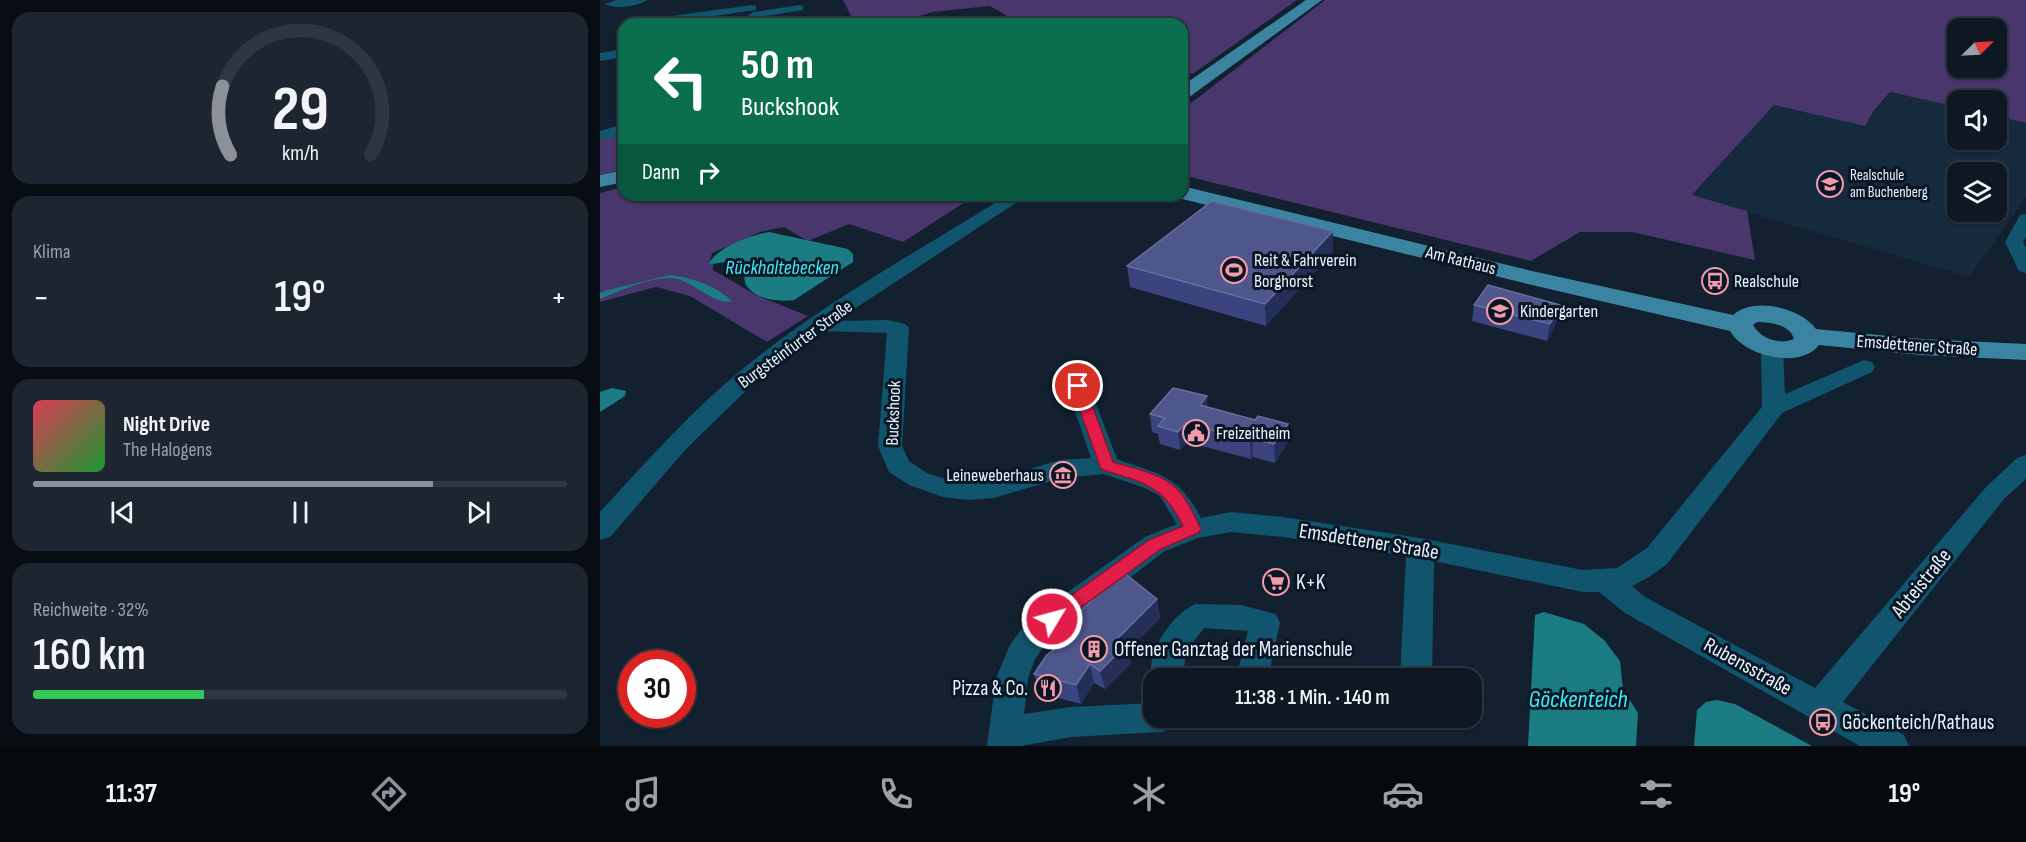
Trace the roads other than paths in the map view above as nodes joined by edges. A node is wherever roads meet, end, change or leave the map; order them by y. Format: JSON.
{"nodes":[{"id":1,"x":1315,"y":0,"type":"edge"},
{"id":2,"x":611,"y":4,"type":"dead end"},
{"id":3,"x":640,"y":4,"type":"edge"},
{"id":4,"x":799,"y":8,"type":"dead end"},
{"id":5,"x":752,"y":12,"type":"edge"},
{"id":6,"x":683,"y":18,"type":"edge"},
{"id":7,"x":618,"y":54,"type":"edge"},
{"id":8,"x":600,"y":57,"type":"edge"},
{"id":9,"x":1188,"y":90,"type":"edge"},
{"id":10,"x":618,"y":130,"type":"edge"},
{"id":11,"x":600,"y":136,"type":"edge"},
{"id":12,"x":618,"y":177,"type":"edge"},
{"id":13,"x":600,"y":181,"type":"edge"},
{"id":14,"x":1188,"y":193,"type":"edge"},
{"id":15,"x":1012,"y":201,"type":"edge"},
{"id":16,"x":2026,"y":219,"type":"edge"},
{"id":17,"x":2026,"y":267,"type":"edge"},
{"id":18,"x":816,"y":324,"type":"junction"},
{"id":19,"x":1740,"y":325,"type":"junction"},
{"id":20,"x":1808,"y":336,"type":"junction"},
{"id":21,"x":1772,"y":348,"type":"junction"},
{"id":22,"x":2026,"y":352,"type":"edge"},
{"id":23,"x":1864,"y":368,"type":"dead end"},
{"id":24,"x":1072,"y":370,"type":"dead end"},
{"id":25,"x":1774,"y":408,"type":"junction"},
{"id":26,"x":2026,"y":464,"type":"edge"},
{"id":27,"x":1106,"y":465,"type":"junction"},
{"id":28,"x":1192,"y":529,"type":"junction"},
{"id":29,"x":600,"y":530,"type":"edge"},
{"id":30,"x":1420,"y":548,"type":"junction"},
{"id":31,"x":1607,"y":582,"type":"junction"},
{"id":32,"x":1168,"y":668,"type":"edge"},
{"id":33,"x":1254,"y":668,"type":"edge"},
{"id":34,"x":1416,"y":668,"type":"edge"},
{"id":35,"x":1820,"y":706,"type":"junction"},
{"id":36,"x":1143,"y":718,"type":"edge"},
{"id":37,"x":1005,"y":739,"type":"edge"},
{"id":38,"x":1892,"y":746,"type":"edge"}],
"edges":[{"from":1,"to":9,"type":"main road"},
{"from":2,"to":3,"type":"street"},
{"from":4,"to":5,"type":"street"},
{"from":5,"to":6,"type":"street"},
{"from":7,"to":8,"type":"street"},
{"from":10,"to":11,"type":"street"},
{"from":12,"to":13,"type":"main road"},
{"from":14,"to":19,"type":"main road","name":"Am Rathaus"},
{"from":15,"to":18,"type":"street","name":"Burgsteinfurter Straße"},
{"from":16,"to":17,"type":"street"},
{"from":18,"to":27,"type":"street","name":"Buckshook"},
{"from":18,"to":29,"type":"street","name":"Burgsteinfurter Straße"},
{"from":19,"to":20,"type":"main road"},
{"from":19,"to":21,"type":"main road"},
{"from":20,"to":21,"type":"main road"},
{"from":20,"to":22,"type":"main road","name":"Emsdettener Straße"},
{"from":21,"to":25,"type":"street"},
{"from":23,"to":25,"type":"street","name":"Emsdettener Straße"},
{"from":24,"to":27,"type":"street"},
{"from":25,"to":31,"type":"street","name":"Emsdettener Straße"},
{"from":26,"to":35,"type":"street","name":"Abteistraße"},
{"from":27,"to":28,"type":"street","name":"Buckshook"},
{"from":28,"to":30,"type":"street","name":"Emsdettener Straße"},
{"from":28,"to":37,"type":"street","name":"Emsdettener Straße"},
{"from":30,"to":31,"type":"street","name":"Emsdettener Straße"},
{"from":30,"to":34,"type":"street"},
{"from":31,"to":35,"type":"street","name":"Rubensstraße"},
{"from":32,"to":33,"type":"street"},
{"from":35,"to":38,"type":"street","name":"Rubensstraße"},
{"from":36,"to":37,"type":"street"}]}
